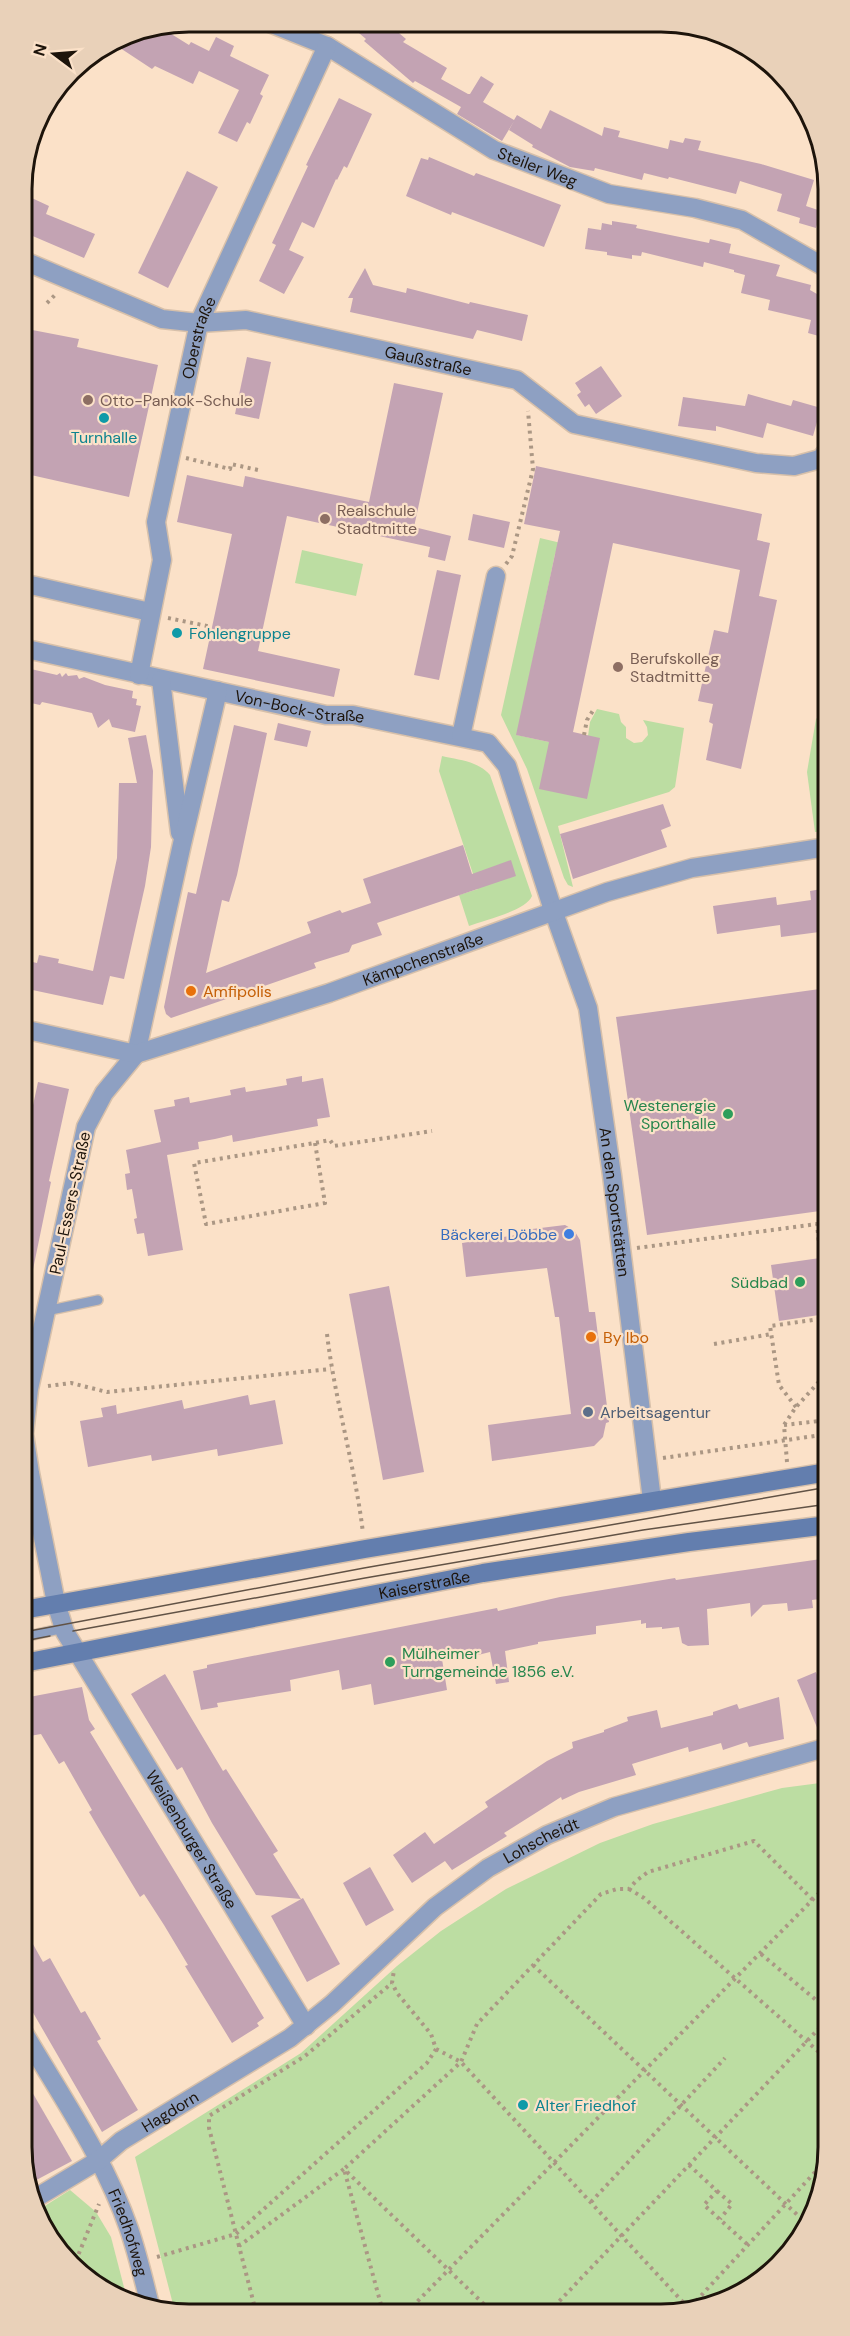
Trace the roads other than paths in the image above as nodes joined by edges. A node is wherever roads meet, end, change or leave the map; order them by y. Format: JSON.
{"nodes":[{"id":1,"x":293,"y":32,"type":"edge"},
{"id":2,"x":327,"y":46,"type":"junction"},
{"id":3,"x":818,"y":263,"type":"edge"},
{"id":4,"x":32,"y":265,"type":"edge"},
{"id":5,"x":199,"y":323,"type":"junction"},
{"id":6,"x":818,"y":460,"type":"edge"},
{"id":7,"x":496,"y":576,"type":"road end"},
{"id":8,"x":32,"y":586,"type":"edge"},
{"id":9,"x":150,"y":612,"type":"junction"},
{"id":10,"x":32,"y":650,"type":"edge"},
{"id":11,"x":139,"y":675,"type":"junction"},
{"id":12,"x":161,"y":680,"type":"junction"},
{"id":13,"x":218,"y":692,"type":"junction"},
{"id":14,"x":461,"y":736,"type":"junction"},
{"id":15,"x":182,"y":844,"type":"junction"},
{"id":16,"x":818,"y":848,"type":"edge"},
{"id":17,"x":553,"y":910,"type":"junction"},
{"id":18,"x":32,"y":1031,"type":"edge"},
{"id":19,"x":136,"y":1054,"type":"junction"},
{"id":20,"x":98,"y":1300,"type":"dead end"},
{"id":21,"x":46,"y":1311,"type":"junction"},
{"id":22,"x":32,"y":1375,"type":"edge"},
{"id":23,"x":818,"y":1474,"type":"edge"},
{"id":24,"x":32,"y":1499,"type":"edge"},
{"id":25,"x":652,"y":1500,"type":"junction"},
{"id":26,"x":818,"y":1526,"type":"edge"},
{"id":27,"x":56,"y":1603,"type":"junction"},
{"id":28,"x":32,"y":1608,"type":"edge"},
{"id":29,"x":64,"y":1628,"type":"junction"},
{"id":30,"x":32,"y":1635,"type":"edge"},
{"id":31,"x":76,"y":1652,"type":"junction"},
{"id":32,"x":32,"y":1661,"type":"edge"},
{"id":33,"x":818,"y":1750,"type":"edge"},
{"id":34,"x":306,"y":2026,"type":"junction"},
{"id":35,"x":32,"y":2047,"type":"edge"},
{"id":36,"x":99,"y":2160,"type":"junction"},
{"id":37,"x":39,"y":2196,"type":"edge"},
{"id":38,"x":148,"y":2299,"type":"edge"}],
"edges":[{"from":1,"to":2,"type":"street","name":"Steiler Weg"},
{"from":2,"to":3,"type":"street","name":"Steiler Weg"},
{"from":2,"to":5,"type":"street","name":"Oberstraße"},
{"from":4,"to":5,"type":"street","name":"Gaußstraße"},
{"from":5,"to":6,"type":"street","name":"Gaußstraße"},
{"from":5,"to":9,"type":"street","name":"Oberstraße"},
{"from":7,"to":14,"type":"street"},
{"from":8,"to":9,"type":"street"},
{"from":9,"to":11,"type":"street","name":"Oberstraße"},
{"from":10,"to":11,"type":"street"},
{"from":11,"to":12,"type":"street","name":"Von-Bock-Straße"},
{"from":12,"to":13,"type":"street","name":"Von-Bock-Straße"},
{"from":12,"to":15,"type":"street","name":"Paul-Essers-Straße"},
{"from":13,"to":14,"type":"street","name":"Von-Bock-Straße"},
{"from":13,"to":15,"type":"street","name":"Paul-Essers-Straße"},
{"from":14,"to":17,"type":"street","name":"Von-Bock-Straße"},
{"from":15,"to":19,"type":"street","name":"Paul-Essers-Straße"},
{"from":16,"to":17,"type":"street","name":"Kämpchenstraße"},
{"from":17,"to":19,"type":"street","name":"Kämpchenstraße"},
{"from":17,"to":25,"type":"street","name":"An den Sportstätten"},
{"from":18,"to":19,"type":"street"},
{"from":19,"to":21,"type":"street","name":"Paul-Essers-Straße"},
{"from":20,"to":21,"type":"lane"},
{"from":21,"to":22,"type":"street","name":"Paul-Essers-Straße"},
{"from":23,"to":25,"type":"main road"},
{"from":24,"to":27,"type":"street","name":"Paul-Essers-Straße"},
{"from":25,"to":27,"type":"main road"},
{"from":26,"to":31,"type":"main road","name":"Kaiserstraße"},
{"from":27,"to":28,"type":"main road"},
{"from":27,"to":29,"type":"street","name":"Paul-Essers-Straße"},
{"from":29,"to":30,"type":"lane"},
{"from":29,"to":31,"type":"street","name":"Weißenburger Straße"},
{"from":31,"to":32,"type":"main road","name":"Kaiserstraße"},
{"from":31,"to":34,"type":"street","name":"Weißenburger Straße"},
{"from":33,"to":34,"type":"street","name":"Lohscheidt"},
{"from":34,"to":36,"type":"street","name":"Hagdorn"},
{"from":35,"to":36,"type":"street"},
{"from":36,"to":37,"type":"street","name":"Hagdorn"},
{"from":36,"to":38,"type":"street","name":"Friedhofweg"}]}
